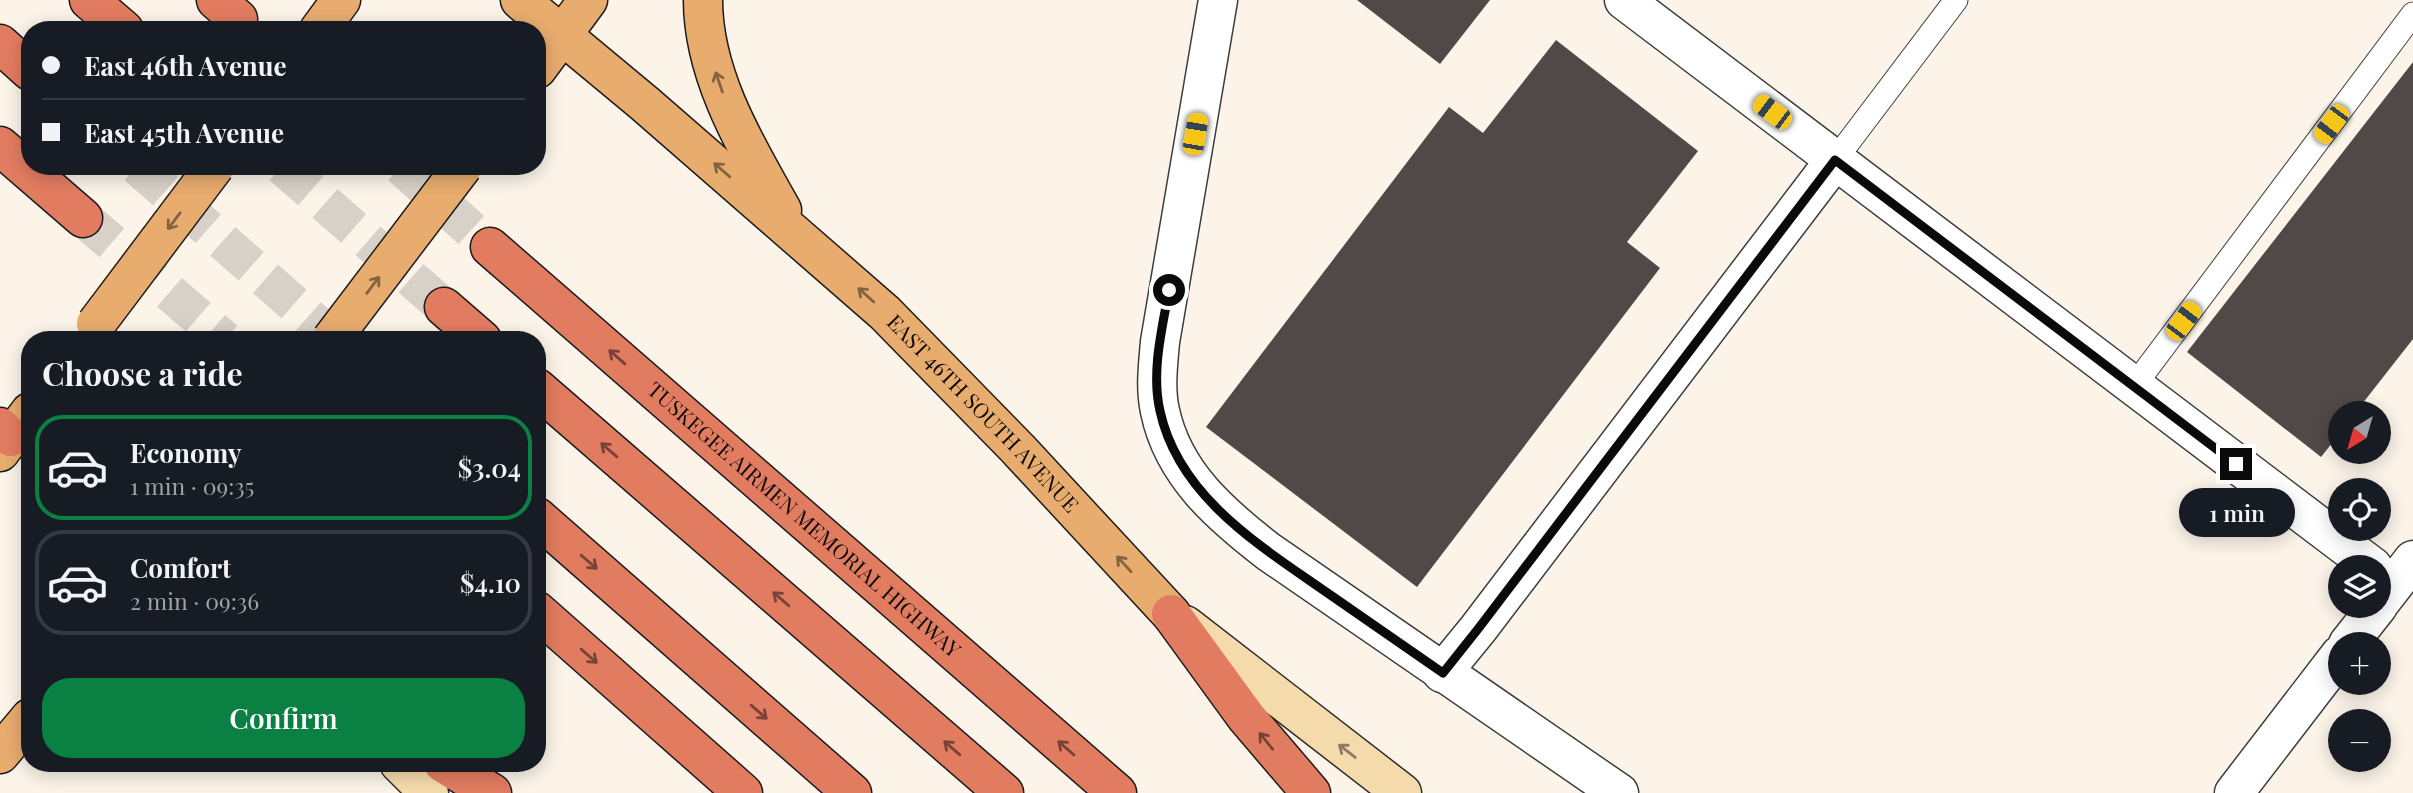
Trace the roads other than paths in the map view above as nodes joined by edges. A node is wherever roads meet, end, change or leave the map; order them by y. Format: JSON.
{"nodes":[{"id":1,"x":89,"y":0,"type":"edge"},
{"id":2,"x":341,"y":0,"type":"edge"},
{"id":3,"x":520,"y":0,"type":"edge"},
{"id":4,"x":588,"y":0,"type":"edge"},
{"id":5,"x":703,"y":0,"type":"edge"},
{"id":6,"x":1218,"y":0,"type":"edge"},
{"id":7,"x":1624,"y":0,"type":"edge"},
{"id":8,"x":1956,"y":0,"type":"edge"},
{"id":9,"x":2413,"y":14,"type":"edge"},
{"id":10,"x":114,"y":21,"type":"edge"},
{"id":11,"x":326,"y":21,"type":"edge"},
{"id":12,"x":546,"y":21,"type":"edge"},
{"id":13,"x":546,"y":21,"type":"edge"},
{"id":14,"x":563,"y":35,"type":"junction"},
{"id":15,"x":0,"y":44,"type":"edge"},
{"id":16,"x":546,"y":57,"type":"edge"},
{"id":17,"x":21,"y":63,"type":"edge"},
{"id":18,"x":0,"y":146,"type":"edge"},
{"id":19,"x":1835,"y":160,"type":"junction"},
{"id":20,"x":21,"y":164,"type":"edge"},
{"id":21,"x":33,"y":175,"type":"edge"},
{"id":22,"x":208,"y":175,"type":"edge"},
{"id":23,"x":456,"y":175,"type":"edge"},
{"id":24,"x":83,"y":218,"type":"tunnel mouth"},
{"id":25,"x":793,"y":231,"type":"junction"},
{"id":26,"x":490,"y":247,"type":"tunnel mouth"},
{"id":27,"x":444,"y":307,"type":"tunnel mouth"},
{"id":28,"x":91,"y":331,"type":"edge"},
{"id":29,"x":338,"y":331,"type":"edge"},
{"id":30,"x":472,"y":331,"type":"edge"},
{"id":31,"x":2134,"y":386,"type":"junction"},
{"id":32,"x":546,"y":396,"type":"edge"},
{"id":33,"x":546,"y":525,"type":"edge"},
{"id":34,"x":2353,"y":555,"type":"edge"},
{"id":35,"x":1171,"y":614,"type":"junction"},
{"id":36,"x":546,"y":619,"type":"edge"},
{"id":37,"x":2328,"y":671,"type":"edge"},
{"id":38,"x":1443,"y":673,"type":"junction"},
{"id":39,"x":21,"y":729,"type":"edge"},
{"id":40,"x":0,"y":754,"type":"edge"},
{"id":41,"x":408,"y":772,"type":"edge"},
{"id":42,"x":458,"y":772,"type":"edge"},
{"id":43,"x":429,"y":793,"type":"edge"},
{"id":44,"x":492,"y":793,"type":"edge"},
{"id":45,"x":743,"y":793,"type":"edge"},
{"id":46,"x":852,"y":793,"type":"edge"},
{"id":47,"x":1004,"y":793,"type":"edge"},
{"id":48,"x":1117,"y":793,"type":"edge"},
{"id":49,"x":1311,"y":793,"type":"edge"},
{"id":50,"x":1402,"y":793,"type":"edge"},
{"id":51,"x":1619,"y":793,"type":"edge"},
{"id":52,"x":2234,"y":793,"type":"edge"}],
"edges":[{"from":1,"to":10,"type":"highway"},
{"from":2,"to":11,"type":"main road"},
{"from":3,"to":13,"type":"main road","name":"EAST 46TH SOUTH AVENUE"},
{"from":4,"to":14,"type":"main road"},
{"from":25,"to":5,"type":"main road","one_way":true},
{"from":6,"to":38,"type":"street"},
{"from":7,"to":19,"type":"street"},
{"from":8,"to":19,"type":"lane"},
{"from":9,"to":31,"type":"lane"},
{"from":12,"to":14,"type":"main road","name":"EAST 46TH SOUTH AVENUE"},
{"from":14,"to":16,"type":"main road"},
{"from":25,"to":14,"type":"main road","name":"EAST 46TH SOUTH AVENUE","one_way":true},
{"from":15,"to":17,"type":"highway"},
{"from":18,"to":20,"type":"highway"},
{"from":19,"to":31,"type":"street"},
{"from":19,"to":38,"type":"street"},
{"from":21,"to":24,"type":"highway"},
{"from":22,"to":28,"type":"main road","one_way":true,"bridge":true},
{"from":29,"to":23,"type":"main road","one_way":true,"bridge":true},
{"from":35,"to":25,"type":"main road","name":"EAST 46TH SOUTH AVENUE","one_way":true},
{"from":48,"to":26,"type":"highway","name":"TUSKEGEE AIRMEN MEMORIAL HIGHWAY","one_way":true},
{"from":27,"to":30,"type":"highway"},
{"from":31,"to":34,"type":"street"},
{"from":47,"to":32,"type":"highway","one_way":true},
{"from":33,"to":46,"type":"highway","one_way":true},
{"from":49,"to":35,"type":"highway","one_way":true},
{"from":50,"to":35,"type":"main road","name":"EAST 46TH SOUTH AVENUE","one_way":true},
{"from":36,"to":45,"type":"highway","one_way":true},
{"from":37,"to":52,"type":"street"},
{"from":38,"to":51,"type":"street"},
{"from":39,"to":40,"type":"main road"},
{"from":41,"to":43,"type":"main road"},
{"from":42,"to":44,"type":"highway"}]}
